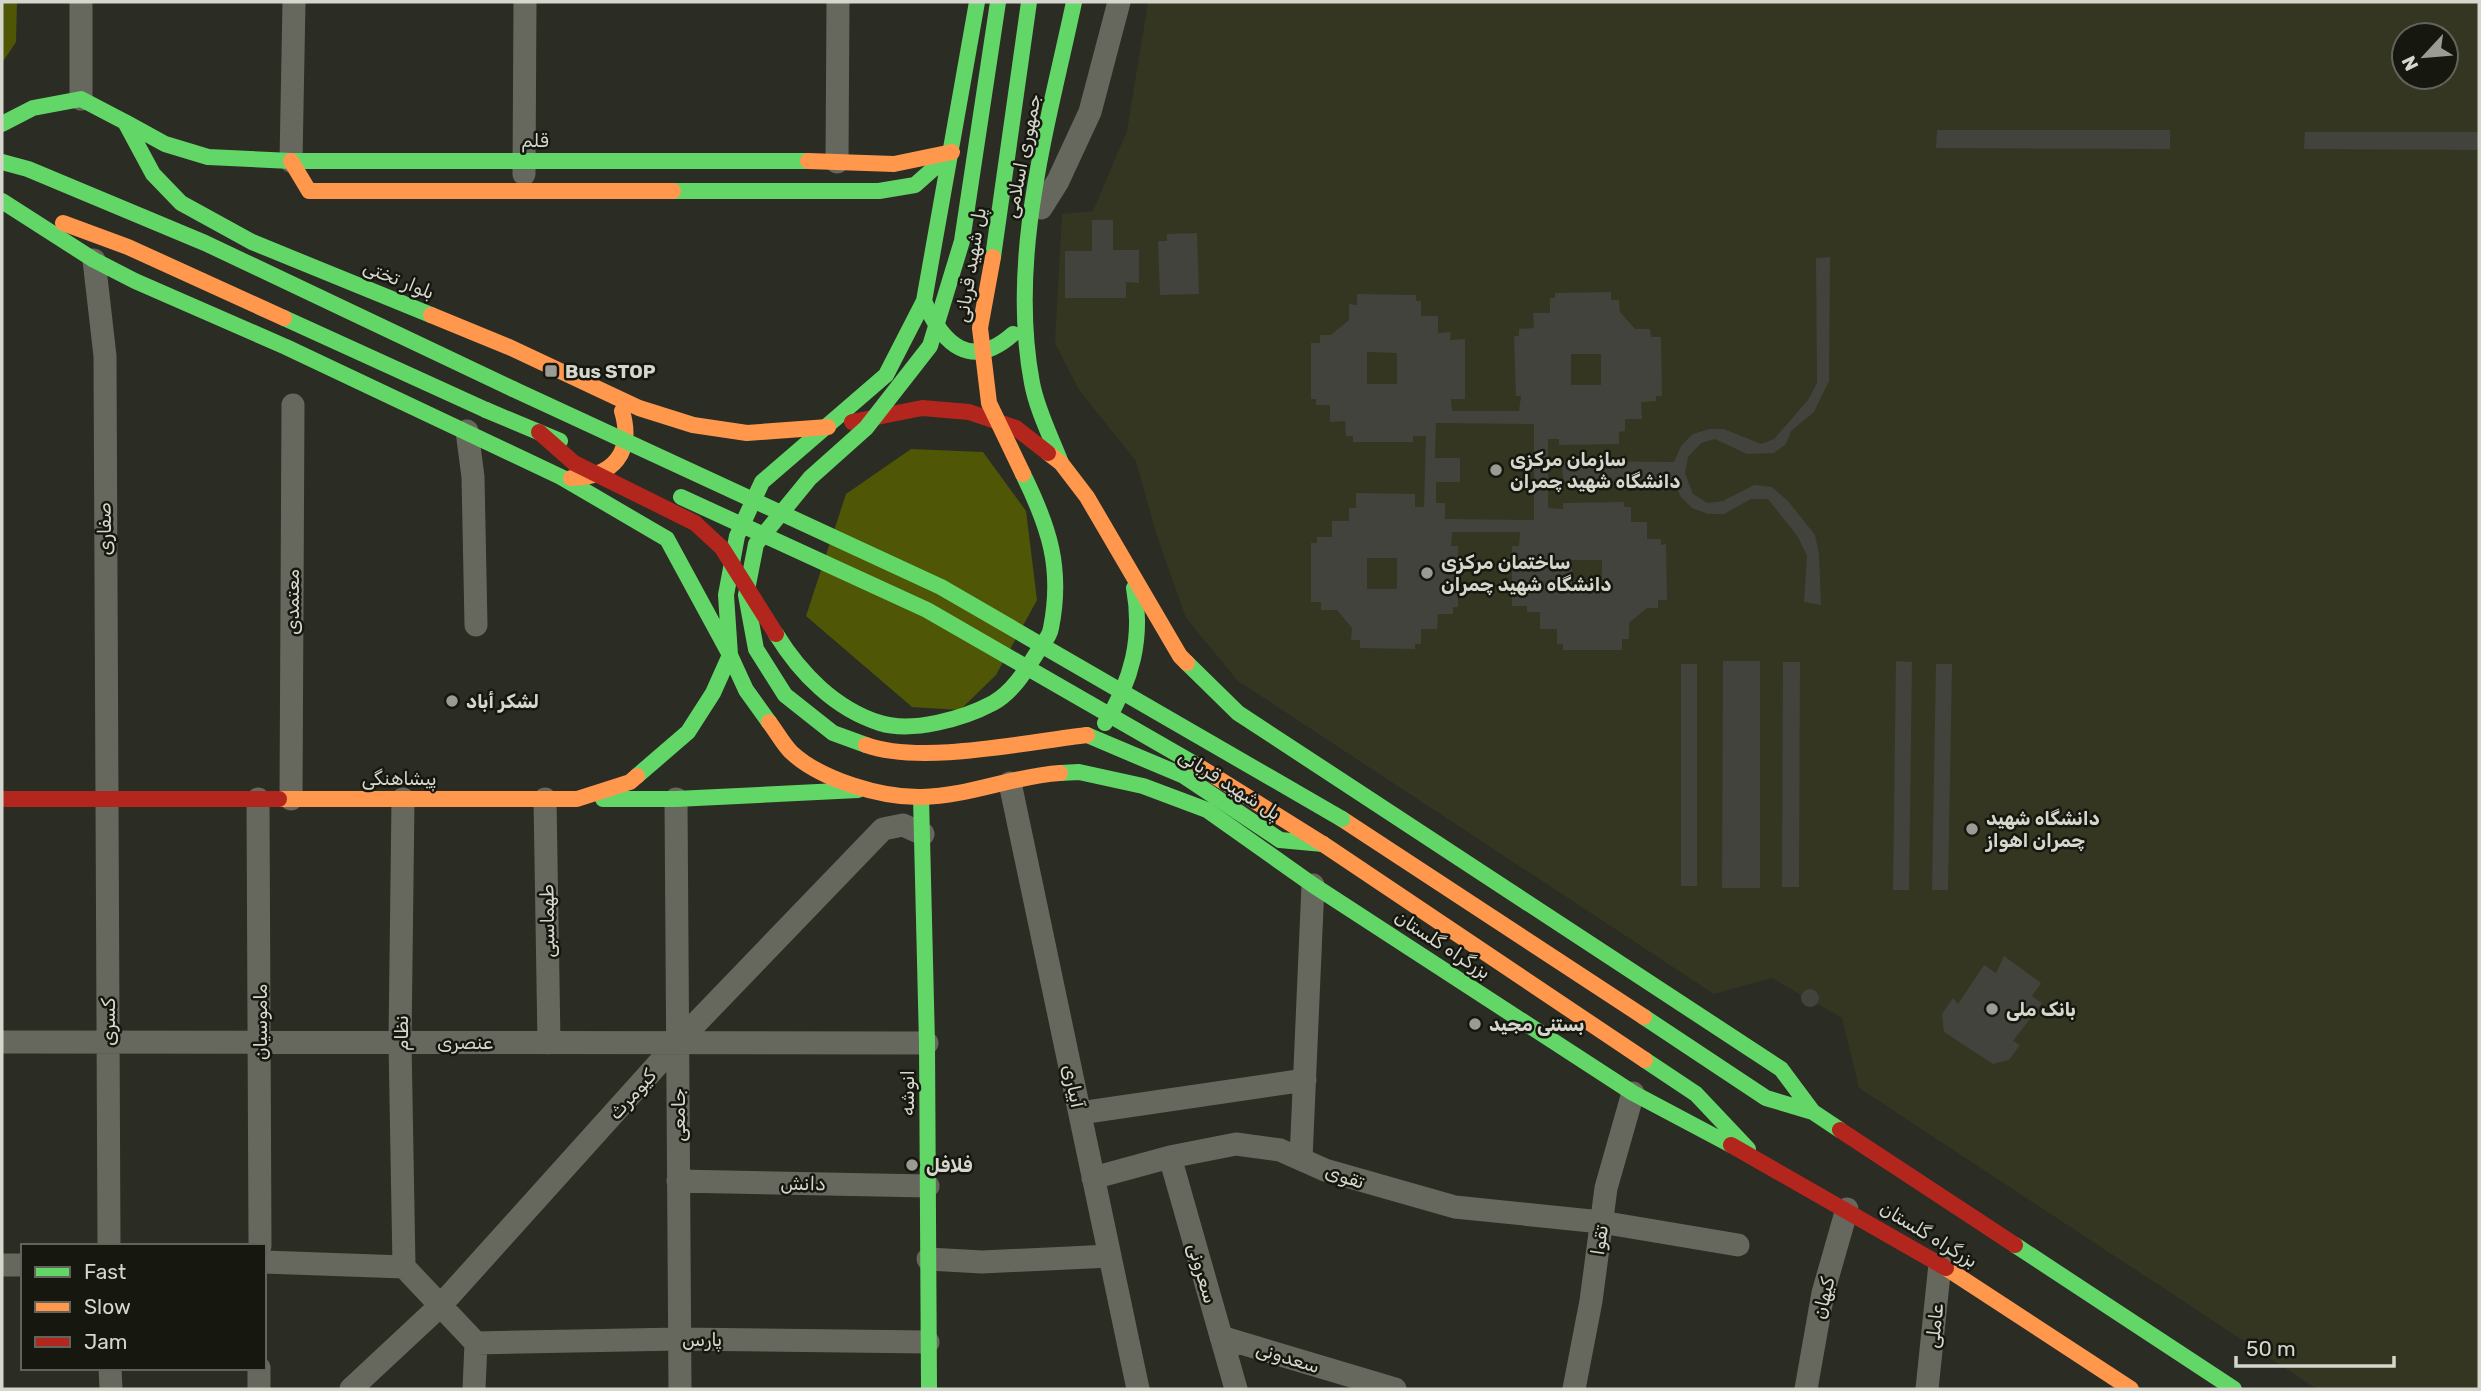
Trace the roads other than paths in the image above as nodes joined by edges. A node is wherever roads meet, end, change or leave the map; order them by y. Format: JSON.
{"nodes":[{"id":1,"x":81,"y":2,"type":"edge"},
{"id":2,"x":294,"y":2,"type":"edge"},
{"id":3,"x":525,"y":2,"type":"edge"},
{"id":4,"x":838,"y":2,"type":"edge"},
{"id":5,"x":977,"y":2,"type":"edge"},
{"id":6,"x":999,"y":2,"type":"edge"},
{"id":7,"x":1030,"y":2,"type":"edge"},
{"id":8,"x":1074,"y":2,"type":"edge"},
{"id":9,"x":1119,"y":2,"type":"edge"},
{"id":10,"x":80,"y":99,"type":"junction"},
{"id":11,"x":125,"y":122,"type":"junction"},
{"id":12,"x":2,"y":124,"type":"edge"},
{"id":13,"x":952,"y":152,"type":"junction"},
{"id":14,"x":524,"y":161,"type":"junction"},
{"id":15,"x":2,"y":162,"type":"edge"},
{"id":16,"x":291,"y":162,"type":"junction"},
{"id":17,"x":837,"y":162,"type":"junction"},
{"id":18,"x":524,"y":191,"type":"junction"},
{"id":19,"x":6,"y":202,"type":"edge"},
{"id":20,"x":1030,"y":226,"type":"junction"},
{"id":21,"x":94,"y":260,"type":"junction"},
{"id":22,"x":924,"y":301,"type":"junction"},
{"id":23,"x":1026,"y":319,"type":"junction"},
{"id":24,"x":599,"y":389,"type":"junction"},
{"id":25,"x":293,"y":405,"type":"dead end"},
{"id":26,"x":828,"y":427,"type":"junction"},
{"id":27,"x":467,"y":431,"type":"junction"},
{"id":28,"x":539,"y":432,"type":"junction"},
{"id":29,"x":1061,"y":463,"type":"junction"},
{"id":30,"x":561,"y":477,"type":"junction"},
{"id":31,"x":1130,"y":576,"type":"junction"},
{"id":32,"x":476,"y":625,"type":"dead end"},
{"id":33,"x":730,"y":655,"type":"junction"},
{"id":34,"x":1033,"y":775,"type":"junction"},
{"id":35,"x":1010,"y":783,"type":"junction"},
{"id":36,"x":865,"y":789,"type":"junction"},
{"id":37,"x":921,"y":797,"type":"junction"},
{"id":38,"x":2,"y":799,"type":"edge"},
{"id":39,"x":107,"y":799,"type":"junction"},
{"id":40,"x":258,"y":799,"type":"junction"},
{"id":41,"x":291,"y":799,"type":"junction"},
{"id":42,"x":403,"y":799,"type":"junction"},
{"id":43,"x":545,"y":799,"type":"junction"},
{"id":44,"x":577,"y":799,"type":"junction"},
{"id":45,"x":676,"y":799,"type":"junction"},
{"id":46,"x":923,"y":834,"type":"junction"},
{"id":47,"x":1323,"y":844,"type":"junction"},
{"id":48,"x":1313,"y":885,"type":"junction"},
{"id":49,"x":2,"y":1042,"type":"edge"},
{"id":50,"x":108,"y":1042,"type":"junction"},
{"id":51,"x":260,"y":1042,"type":"junction"},
{"id":52,"x":400,"y":1042,"type":"junction"},
{"id":53,"x":549,"y":1043,"type":"junction"},
{"id":54,"x":677,"y":1043,"type":"junction"},
{"id":55,"x":927,"y":1043,"type":"junction"},
{"id":56,"x":1305,"y":1080,"type":"junction"},
{"id":57,"x":1633,"y":1093,"type":"junction"},
{"id":58,"x":1813,"y":1112,"type":"junction"},
{"id":59,"x":1080,"y":1113,"type":"junction"},
{"id":60,"x":1170,"y":1157,"type":"junction"},
{"id":61,"x":1756,"y":1158,"type":"junction"},
{"id":62,"x":1301,"y":1159,"type":"junction"},
{"id":63,"x":1093,"y":1178,"type":"junction"},
{"id":64,"x":678,"y":1181,"type":"junction"},
{"id":65,"x":928,"y":1186,"type":"junction"},
{"id":66,"x":1847,"y":1209,"type":"junction"},
{"id":67,"x":1601,"y":1222,"type":"junction"},
{"id":68,"x":109,"y":1244,"type":"edge"},
{"id":69,"x":260,"y":1244,"type":"edge"},
{"id":70,"x":1738,"y":1245,"type":"dead end"},
{"id":71,"x":1110,"y":1256,"type":"junction"},
{"id":72,"x":928,"y":1259,"type":"junction"},
{"id":73,"x":266,"y":1262,"type":"edge"},
{"id":74,"x":1940,"y":1264,"type":"junction"},
{"id":75,"x":2,"y":1265,"type":"edge"},
{"id":76,"x":21,"y":1265,"type":"edge"},
{"id":77,"x":404,"y":1267,"type":"junction"},
{"id":78,"x":441,"y":1305,"type":"junction"},
{"id":79,"x":1221,"y":1338,"type":"junction"},
{"id":80,"x":680,"y":1339,"type":"junction"},
{"id":81,"x":928,"y":1342,"type":"junction"},
{"id":82,"x":476,"y":1343,"type":"junction"},
{"id":83,"x":110,"y":1370,"type":"edge"},
{"id":84,"x":259,"y":1370,"type":"edge"},
{"id":85,"x":2108,"y":1382,"type":"edge"},
{"id":86,"x":111,"y":1389,"type":"edge"},
{"id":87,"x":259,"y":1389,"type":"edge"},
{"id":88,"x":351,"y":1389,"type":"edge"},
{"id":89,"x":474,"y":1389,"type":"edge"},
{"id":90,"x":680,"y":1389,"type":"edge"},
{"id":91,"x":929,"y":1389,"type":"edge"},
{"id":92,"x":1138,"y":1389,"type":"edge"},
{"id":93,"x":1236,"y":1389,"type":"edge"},
{"id":94,"x":1395,"y":1389,"type":"edge"},
{"id":95,"x":1574,"y":1389,"type":"edge"},
{"id":96,"x":1806,"y":1389,"type":"edge"},
{"id":97,"x":1927,"y":1389,"type":"edge"},
{"id":98,"x":2131,"y":1389,"type":"edge"},
{"id":99,"x":2234,"y":1389,"type":"edge"}],
"edges":[{"from":1,"to":10,"type":"street"},
{"from":2,"to":16,"type":"street"},
{"from":3,"to":14,"type":"street"},
{"from":4,"to":17,"type":"street"},
{"from":5,"to":13,"type":"main road"},
{"from":6,"to":47,"type":"main road","name":"پل شهید قربانی","bridge":true},
{"from":7,"to":28,"type":"main road","name":"پل شهید قربانی","bridge":true},
{"from":8,"to":20,"type":"main road","name":"جمهوری اسلامی"},
{"from":9,"to":20,"type":"street"},
{"from":10,"to":11,"type":"main road"},
{"from":10,"to":12,"type":"main road"},
{"from":11,"to":16,"type":"main road","name":"قلم"},
{"from":11,"to":24,"type":"main road","name":"بلوار تختی"},
{"from":13,"to":17,"type":"main road","name":"قلم"},
{"from":13,"to":18,"type":"main road"},
{"from":13,"to":22,"type":"main road"},
{"from":14,"to":16,"type":"main road","name":"قلم"},
{"from":14,"to":17,"type":"main road","name":"قلم"},
{"from":14,"to":18,"type":"street"},
{"from":15,"to":58,"type":"main road","name":"پل شهید قربانی","bridge":true},
{"from":16,"to":18,"type":"main road"},
{"from":19,"to":21,"type":"main road"},
{"from":19,"to":28,"type":"main road","name":"پل شهید قربانی","bridge":true},
{"from":20,"to":23,"type":"main road","name":"جمهوری اسلامی"},
{"from":21,"to":27,"type":"main road"},
{"from":21,"to":39,"type":"street","name":"صفاری"},
{"from":22,"to":23,"type":"main road"},
{"from":22,"to":26,"type":"main road"},
{"from":23,"to":29,"type":"main road","name":"جمهوری اسلامی"},
{"from":24,"to":26,"type":"main road","name":"بلوار تختی"},
{"from":24,"to":30,"type":"main road"},
{"from":25,"to":41,"type":"street","name":"معتمدی"},
{"from":26,"to":29,"type":"main road","name":"بلوار تختی"},
{"from":26,"to":33,"type":"main road"},
{"from":27,"to":30,"type":"main road"},
{"from":27,"to":32,"type":"street"},
{"from":28,"to":47,"type":"main road","name":"پل شهید قربانی","bridge":true},
{"from":29,"to":31,"type":"main road"},
{"from":30,"to":33,"type":"main road"},
{"from":31,"to":34,"type":"main road"},
{"from":31,"to":58,"type":"main road"},
{"from":33,"to":36,"type":"main road","name":"بزرگراه گلستان"},
{"from":33,"to":44,"type":"main road","name":"پیشاهنگی"},
{"from":34,"to":35,"type":"main road","name":"بزرگراه گلستان"},
{"from":34,"to":48,"type":"main road","name":"بزرگراه گلستان"},
{"from":35,"to":37,"type":"main road","name":"بزرگراه گلستان"},
{"from":35,"to":59,"type":"street","name":"آبیاری"},
{"from":36,"to":37,"type":"main road","name":"بزرگراه گلستان"},
{"from":36,"to":45,"type":"main road"},
{"from":37,"to":46,"type":"main road","name":"انوشه"},
{"from":38,"to":39,"type":"main road","name":"پیشاهنگی"},
{"from":39,"to":40,"type":"main road","name":"پیشاهنگی"},
{"from":39,"to":50,"type":"street","name":"کسری"},
{"from":40,"to":41,"type":"main road","name":"پیشاهنگی"},
{"from":40,"to":51,"type":"street","name":"ماموسیان"},
{"from":41,"to":42,"type":"main road","name":"پیشاهنگی"},
{"from":42,"to":43,"type":"main road","name":"پیشاهنگی"},
{"from":42,"to":52,"type":"street","name":"نظام"},
{"from":43,"to":44,"type":"main road","name":"پیشاهنگی"},
{"from":43,"to":53,"type":"street","name":"طهماسبی"},
{"from":44,"to":45,"type":"main road"},
{"from":45,"to":54,"type":"street","name":"جامعی"},
{"from":46,"to":54,"type":"street","name":"کیومرث"},
{"from":46,"to":55,"type":"main road","name":"انوشه"},
{"from":47,"to":61,"type":"main road"},
{"from":48,"to":56,"type":"street"},
{"from":48,"to":57,"type":"main road","name":"بزرگراه گلستان"},
{"from":49,"to":50,"type":"street","name":"عنصری"},
{"from":50,"to":51,"type":"street","name":"عنصری"},
{"from":50,"to":68,"type":"street","name":"کسری"},
{"from":51,"to":52,"type":"street","name":"عنصری"},
{"from":51,"to":69,"type":"street","name":"ماموسیان"},
{"from":52,"to":53,"type":"street","name":"عنصری"},
{"from":52,"to":77,"type":"street","name":"نظام"},
{"from":53,"to":54,"type":"street","name":"عنصری"},
{"from":54,"to":55,"type":"street","name":"عنصری"},
{"from":54,"to":64,"type":"street","name":"جامعی"},
{"from":54,"to":78,"type":"street","name":"کیومرث"},
{"from":55,"to":65,"type":"main road","name":"انوشه"},
{"from":56,"to":59,"type":"street"},
{"from":56,"to":62,"type":"street"},
{"from":57,"to":61,"type":"main road","name":"بزرگراه گلستان"},
{"from":57,"to":67,"type":"street","name":"تقوا"},
{"from":58,"to":99,"type":"main road","name":"بزرگراه گلستان"},
{"from":59,"to":63,"type":"street","name":"آبیاری"},
{"from":60,"to":62,"type":"street","name":"تقوی"},
{"from":60,"to":63,"type":"street","name":"تقوی"},
{"from":60,"to":79,"type":"street","name":"سعرونی"},
{"from":61,"to":66,"type":"main road","name":"بزرگراه گلستان"},
{"from":62,"to":67,"type":"street","name":"تقوی"},
{"from":63,"to":71,"type":"street","name":"آبیاری"},
{"from":64,"to":65,"type":"street","name":"دانش"},
{"from":64,"to":80,"type":"street","name":"جامعی"},
{"from":65,"to":72,"type":"main road","name":"انوشه"},
{"from":66,"to":74,"type":"main road","name":"بزرگراه گلستان"},
{"from":66,"to":96,"type":"street","name":"کیهان"},
{"from":67,"to":70,"type":"street","name":"تقوی"},
{"from":67,"to":95,"type":"street","name":"تقوا"},
{"from":71,"to":72,"type":"street"},
{"from":71,"to":92,"type":"street","name":"آبیاری"},
{"from":72,"to":81,"type":"main road","name":"انوشه"},
{"from":73,"to":77,"type":"street"},
{"from":74,"to":85,"type":"main road","name":"بزرگراه گلستان"},
{"from":74,"to":97,"type":"street","name":"عاملی"},
{"from":75,"to":76,"type":"street"},
{"from":77,"to":78,"type":"street"},
{"from":78,"to":82,"type":"street"},
{"from":78,"to":88,"type":"street","name":"کیومرث"},
{"from":79,"to":93,"type":"street","name":"سعرونی"},
{"from":79,"to":94,"type":"street","name":"سعدونی"},
{"from":80,"to":81,"type":"street","name":"پارس"},
{"from":80,"to":82,"type":"street","name":"پارس"},
{"from":80,"to":90,"type":"street","name":"جامعی"},
{"from":81,"to":91,"type":"main road","name":"انوشه"},
{"from":82,"to":89,"type":"street"},
{"from":83,"to":86,"type":"street"},
{"from":84,"to":87,"type":"street"},
{"from":85,"to":98,"type":"main road","name":"بزرگراه گلستان"}]}
